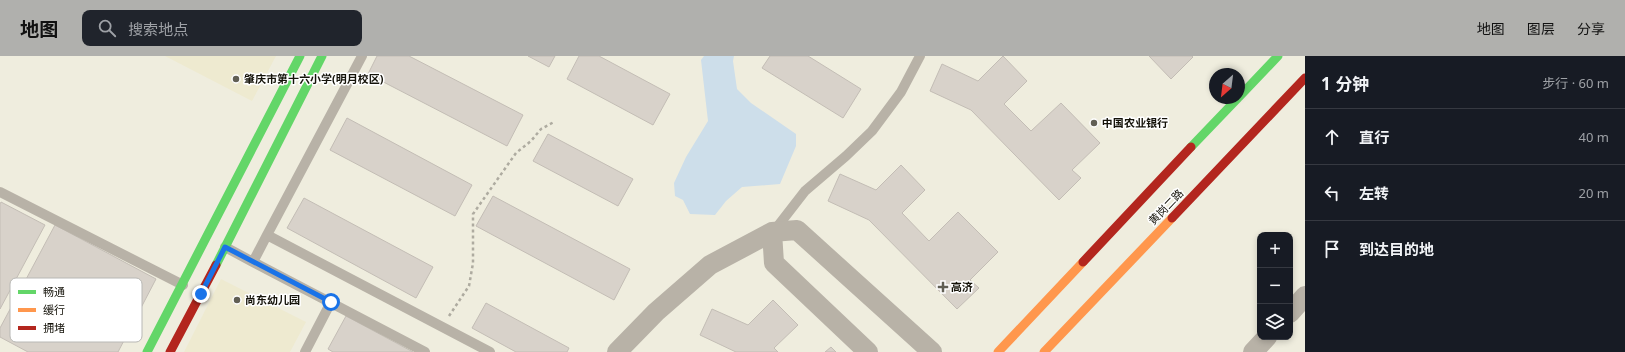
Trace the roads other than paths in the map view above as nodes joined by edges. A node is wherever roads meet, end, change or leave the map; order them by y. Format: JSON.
{"nodes":[{"id":1,"x":300,"y":56,"type":"edge"},
{"id":2,"x":322,"y":56,"type":"edge"},
{"id":3,"x":362,"y":56,"type":"edge"},
{"id":4,"x":920,"y":56,"type":"edge"},
{"id":5,"x":1278,"y":56,"type":"edge"},
{"id":6,"x":1305,"y":78,"type":"edge"},
{"id":7,"x":1245,"y":92,"type":"edge"},
{"id":8,"x":1234,"y":104,"type":"edge"},
{"id":9,"x":0,"y":192,"type":"edge"},
{"id":10,"x":772,"y":232,"type":"junction"},
{"id":11,"x":267,"y":235,"type":"junction"},
{"id":12,"x":225,"y":247,"type":"junction"},
{"id":13,"x":253,"y":262,"type":"junction"},
{"id":14,"x":182,"y":284,"type":"junction"},
{"id":15,"x":201,"y":294,"type":"junction"},
{"id":16,"x":1305,"y":296,"type":"edge"},
{"id":17,"x":331,"y":302,"type":"junction"},
{"id":18,"x":1293,"y":310,"type":"edge"},
{"id":19,"x":1264,"y":340,"type":"edge"},
{"id":20,"x":146,"y":352,"type":"edge"},
{"id":21,"x":170,"y":352,"type":"edge"},
{"id":22,"x":305,"y":352,"type":"edge"},
{"id":23,"x":425,"y":352,"type":"edge"},
{"id":24,"x":490,"y":352,"type":"edge"},
{"id":25,"x":617,"y":352,"type":"edge"},
{"id":26,"x":868,"y":352,"type":"edge"},
{"id":27,"x":932,"y":352,"type":"edge"},
{"id":28,"x":998,"y":352,"type":"edge"},
{"id":29,"x":1044,"y":352,"type":"edge"},
{"id":30,"x":1253,"y":352,"type":"edge"}],
"edges":[{"from":1,"to":14,"type":"main road"},
{"from":2,"to":12,"type":"main road"},
{"from":3,"to":11,"type":"lane"},
{"from":4,"to":10,"type":"lane"},
{"from":5,"to":7,"type":"main road","name":"黄岗二路"},
{"from":6,"to":29,"type":"main road","name":"黄岗二路"},
{"from":8,"to":28,"type":"main road","name":"黄岗二路"},
{"from":9,"to":14,"type":"lane"},
{"from":10,"to":25,"type":"street"},
{"from":10,"to":26,"type":"street"},
{"from":10,"to":27,"type":"street"},
{"from":11,"to":13,"type":"lane"},
{"from":11,"to":24,"type":"lane"},
{"from":12,"to":13,"type":"lane"},
{"from":12,"to":15,"type":"main road"},
{"from":13,"to":17,"type":"lane"},
{"from":14,"to":15,"type":"lane"},
{"from":14,"to":20,"type":"main road"},
{"from":15,"to":21,"type":"main road"},
{"from":16,"to":18,"type":"street"},
{"from":17,"to":22,"type":"lane"},
{"from":17,"to":23,"type":"lane"},
{"from":19,"to":30,"type":"street"}]}
